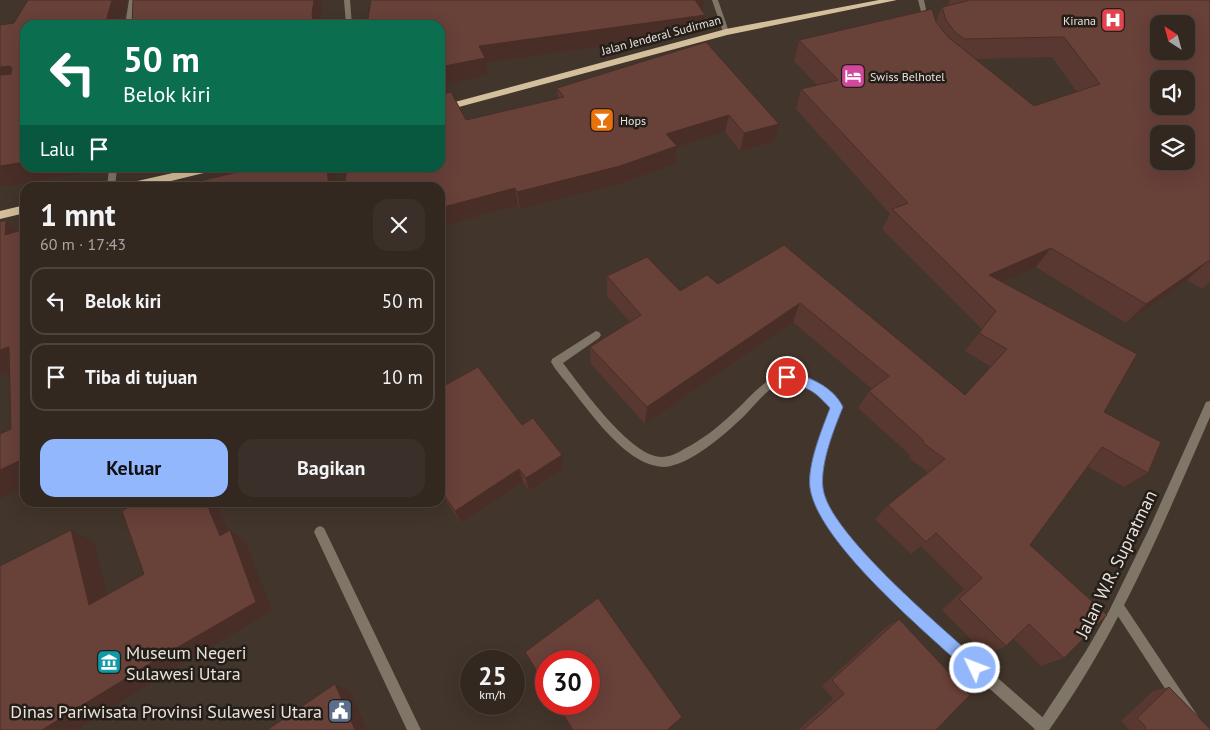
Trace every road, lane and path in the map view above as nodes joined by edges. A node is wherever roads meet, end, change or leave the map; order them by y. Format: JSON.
{"nodes":[{"id":1,"x":132,"y":0,"type":"edge"},
{"id":2,"x":347,"y":0,"type":"edge"},
{"id":3,"x":715,"y":0,"type":"edge"},
{"id":4,"x":892,"y":0,"type":"edge"},
{"id":5,"x":921,"y":0,"type":"edge"},
{"id":6,"x":129,"y":20,"type":"edge"},
{"id":7,"x":349,"y":20,"type":"edge"},
{"id":8,"x":726,"y":32,"type":"junction"},
{"id":9,"x":930,"y":33,"type":"edge"},
{"id":10,"x":445,"y":107,"type":"edge"},
{"id":11,"x":191,"y":172,"type":"edge"},
{"id":12,"x":149,"y":182,"type":"edge"},
{"id":13,"x":20,"y":210,"type":"edge"},
{"id":14,"x":0,"y":215,"type":"edge"},
{"id":15,"x":596,"y":335,"type":"dead end"},
{"id":16,"x":1210,"y":405,"type":"edge"},
{"id":17,"x":320,"y":532,"type":"dead end"},
{"id":18,"x":1118,"y":606,"type":"junction"},
{"id":19,"x":1042,"y":728,"type":"edge"},
{"id":20,"x":414,"y":730,"type":"edge"},
{"id":21,"x":1200,"y":730,"type":"edge"}],
"edges":[{"from":1,"to":6,"type":"street"},
{"from":2,"to":7,"type":"street"},
{"from":3,"to":8,"type":"street"},
{"from":4,"to":8,"type":"highway","name":"Jalan Jenderal Sudirman"},
{"from":5,"to":9,"type":"street"},
{"from":8,"to":10,"type":"highway","name":"Jalan Jenderal Sudirman"},
{"from":11,"to":12,"type":"highway"},
{"from":13,"to":14,"type":"highway"},
{"from":15,"to":19,"type":"street"},
{"from":16,"to":18,"type":"street","name":"Jalan W.R. Supratman"},
{"from":17,"to":20,"type":"street"},
{"from":18,"to":19,"type":"street","name":"Jalan W.R. Supratman"},
{"from":18,"to":21,"type":"street"}]}
